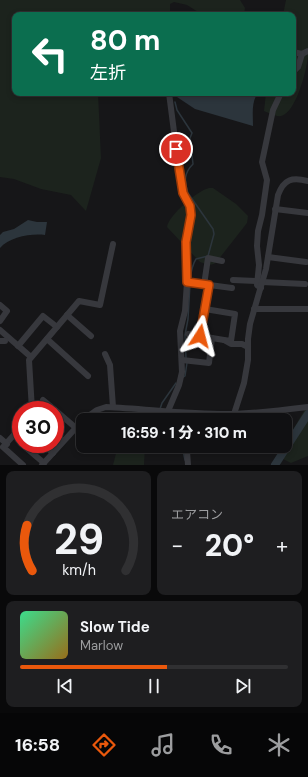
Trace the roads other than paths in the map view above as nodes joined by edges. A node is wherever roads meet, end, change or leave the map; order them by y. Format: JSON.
{"nodes":[{"id":1,"x":305,"y":52,"type":"edge"},
{"id":2,"x":296,"y":69,"type":"edge"},
{"id":3,"x":168,"y":96,"type":"edge"},
{"id":4,"x":280,"y":96,"type":"edge"},
{"id":5,"x":308,"y":181,"type":"edge"},
{"id":6,"x":275,"y":209,"type":"junction"},
{"id":7,"x":308,"y":212,"type":"edge"},
{"id":8,"x":113,"y":244,"type":"dead end"},
{"id":9,"x":268,"y":257,"type":"junction"},
{"id":10,"x":222,"y":261,"type":"dead end"},
{"id":11,"x":306,"y":262,"type":"dead end"},
{"id":12,"x":233,"y":280,"type":"dead end"},
{"id":13,"x":187,"y":282,"type":"junction"},
{"id":14,"x":260,"y":284,"type":"junction"},
{"id":15,"x":305,"y":284,"type":"dead end"},
{"id":16,"x":206,"y":285,"type":"junction"},
{"id":17,"x":232,"y":288,"type":"dead end"},
{"id":18,"x":0,"y":305,"type":"edge"},
{"id":19,"x":254,"y":309,"type":"junction"},
{"id":20,"x":308,"y":309,"type":"edge"},
{"id":21,"x":205,"y":310,"type":"junction"},
{"id":22,"x":67,"y":315,"type":"junction"},
{"id":23,"x":0,"y":321,"type":"edge"},
{"id":24,"x":57,"y":327,"type":"junction"},
{"id":25,"x":0,"y":330,"type":"edge"},
{"id":26,"x":188,"y":334,"type":"dead end"},
{"id":27,"x":91,"y":336,"type":"dead end"},
{"id":28,"x":200,"y":336,"type":"junction"},
{"id":29,"x":212,"y":338,"type":"junction"},
{"id":30,"x":47,"y":339,"type":"junction"},
{"id":31,"x":224,"y":340,"type":"junction"},
{"id":32,"x":18,"y":346,"type":"junction"},
{"id":33,"x":248,"y":347,"type":"junction"},
{"id":34,"x":105,"y":354,"type":"dead end"},
{"id":35,"x":31,"y":358,"type":"junction"},
{"id":36,"x":182,"y":360,"type":"junction"},
{"id":37,"x":88,"y":376,"type":"dead end"},
{"id":38,"x":31,"y":401,"type":"edge"},
{"id":39,"x":113,"y":407,"type":"junction"},
{"id":40,"x":308,"y":407,"type":"edge"},
{"id":41,"x":168,"y":412,"type":"junction"},
{"id":42,"x":93,"y":413,"type":"edge"},
{"id":43,"x":213,"y":413,"type":"edge"},
{"id":44,"x":234,"y":413,"type":"edge"},
{"id":45,"x":247,"y":413,"type":"edge"},
{"id":46,"x":64,"y":418,"type":"edge"},
{"id":47,"x":76,"y":428,"type":"joint"},
{"id":48,"x":0,"y":438,"type":"edge"},
{"id":49,"x":12,"y":438,"type":"edge"},
{"id":50,"x":64,"y":440,"type":"edge"},
{"id":51,"x":7,"y":444,"type":"junction"},
{"id":52,"x":31,"y":453,"type":"edge"},
{"id":53,"x":53,"y":453,"type":"edge"},
{"id":54,"x":187,"y":453,"type":"edge"},
{"id":55,"x":43,"y":464,"type":"edge"},
{"id":56,"x":23,"y":465,"type":"edge"},
{"id":57,"x":188,"y":465,"type":"edge"}],
"edges":[{"from":1,"to":2,"type":"street"},
{"from":3,"to":13,"type":"street"},
{"from":4,"to":14,"type":"street"},
{"from":5,"to":6,"type":"street"},
{"from":6,"to":7,"type":"street"},
{"from":6,"to":9,"type":"street"},
{"from":8,"to":22,"type":"street"},
{"from":9,"to":11,"type":"street"},
{"from":9,"to":14,"type":"street"},
{"from":10,"to":16,"type":"street"},
{"from":12,"to":14,"type":"street"},
{"from":13,"to":16,"type":"street"},
{"from":13,"to":36,"type":"street"},
{"from":14,"to":15,"type":"street"},
{"from":14,"to":19,"type":"street"},
{"from":16,"to":17,"type":"street"},
{"from":16,"to":21,"type":"street"},
{"from":18,"to":23,"type":"street"},
{"from":19,"to":20,"type":"street"},
{"from":19,"to":33,"type":"street"},
{"from":21,"to":28,"type":"street"},
{"from":21,"to":31,"type":"street"},
{"from":22,"to":24,"type":"street"},
{"from":22,"to":27,"type":"street"},
{"from":24,"to":30,"type":"street"},
{"from":24,"to":32,"type":"street"},
{"from":25,"to":32,"type":"street"},
{"from":26,"to":28,"type":"street"},
{"from":28,"to":29,"type":"street"},
{"from":29,"to":31,"type":"street"},
{"from":29,"to":36,"type":"street"},
{"from":30,"to":35,"type":"street"},
{"from":30,"to":37,"type":"street"},
{"from":31,"to":33,"type":"street"},
{"from":32,"to":35,"type":"street"},
{"from":33,"to":44,"type":"street"},
{"from":34,"to":39,"type":"street"},
{"from":35,"to":38,"type":"street"},
{"from":36,"to":41,"type":"street"},
{"from":39,"to":41,"type":"street"},
{"from":39,"to":42,"type":"street"},
{"from":40,"to":45,"type":"street"},
{"from":41,"to":43,"type":"street"},
{"from":46,"to":47,"type":"street"},
{"from":47,"to":50,"type":"street"},
{"from":48,"to":51,"type":"street"},
{"from":49,"to":51,"type":"street"},
{"from":51,"to":56,"type":"street"},
{"from":52,"to":55,"type":"street"},
{"from":53,"to":55,"type":"street"},
{"from":54,"to":57,"type":"street"}]}
